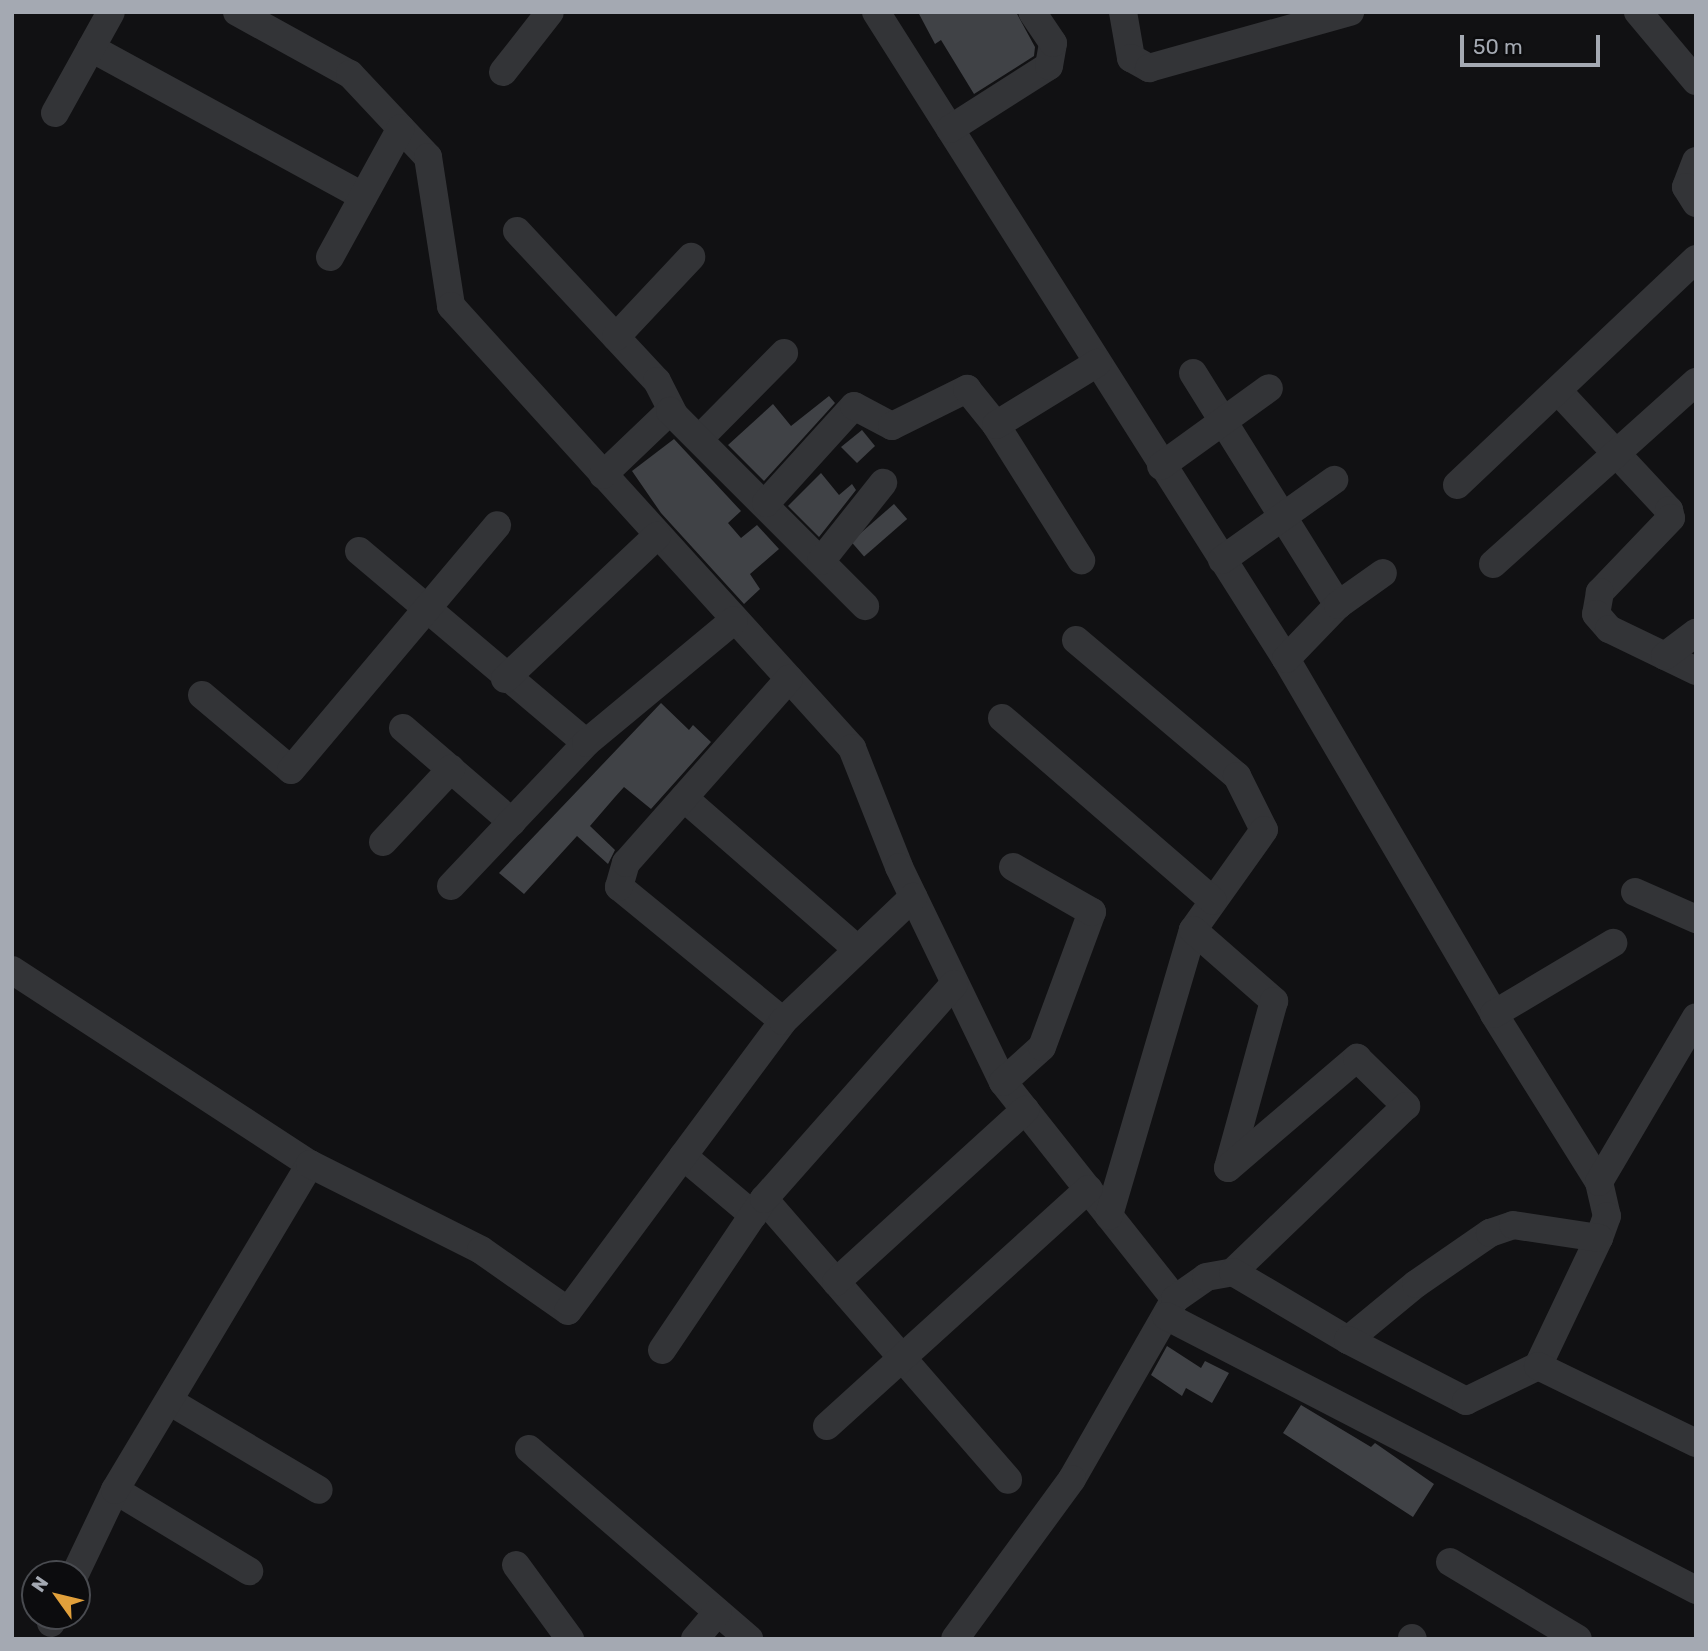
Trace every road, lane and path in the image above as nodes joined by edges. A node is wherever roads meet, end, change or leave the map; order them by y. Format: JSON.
{"nodes":[{"id":1,"x":111,"y":12,"type":"edge"},
{"id":2,"x":550,"y":12,"type":"edge"},
{"id":3,"x":876,"y":12,"type":"edge"},
{"id":4,"x":1032,"y":12,"type":"edge"},
{"id":5,"x":1123,"y":12,"type":"edge"},
{"id":6,"x":1350,"y":12,"type":"edge"},
{"id":7,"x":1638,"y":12,"type":"edge"},
{"id":8,"x":243,"y":14,"type":"edge"},
{"id":9,"x":91,"y":48,"type":"junction"},
{"id":10,"x":503,"y":72,"type":"dead end"},
{"id":11,"x":1696,"y":81,"type":"edge"},
{"id":12,"x":55,"y":113,"type":"dead end"},
{"id":13,"x":401,"y":128,"type":"junction"},
{"id":14,"x":950,"y":129,"type":"junction"},
{"id":15,"x":1696,"y":161,"type":"edge"},
{"id":16,"x":363,"y":197,"type":"junction"},
{"id":17,"x":1696,"y":204,"type":"edge"},
{"id":18,"x":517,"y":231,"type":"dead end"},
{"id":19,"x":330,"y":257,"type":"dead end"},
{"id":20,"x":691,"y":257,"type":"dead end"},
{"id":21,"x":1696,"y":259,"type":"edge"},
{"id":22,"x":616,"y":337,"type":"junction"},
{"id":23,"x":784,"y":353,"type":"dead end"},
{"id":24,"x":1097,"y":363,"type":"junction"},
{"id":25,"x":1193,"y":373,"type":"dead end"},
{"id":26,"x":1696,"y":382,"type":"edge"},
{"id":27,"x":1269,"y":388,"type":"dead end"},
{"id":28,"x":1558,"y":391,"type":"junction"},
{"id":29,"x":675,"y":416,"type":"junction"},
{"id":30,"x":1222,"y":422,"type":"junction"},
{"id":31,"x":996,"y":425,"type":"junction"},
{"id":32,"x":699,"y":439,"type":"junction"},
{"id":33,"x":1617,"y":453,"type":"junction"},
{"id":34,"x":1161,"y":466,"type":"junction"},
{"id":35,"x":603,"y":475,"type":"junction"},
{"id":36,"x":1334,"y":480,"type":"dead end"},
{"id":37,"x":883,"y":483,"type":"dead end"},
{"id":38,"x":1457,"y":485,"type":"dead end"},
{"id":39,"x":766,"y":503,"type":"junction"},
{"id":40,"x":1282,"y":517,"type":"junction"},
{"id":41,"x":497,"y":525,"type":"dead end"},
{"id":42,"x":657,"y":536,"type":"junction"},
{"id":43,"x":359,"y":551,"type":"dead end"},
{"id":44,"x":1080,"y":560,"type":"dead end"},
{"id":45,"x":1222,"y":560,"type":"junction"},
{"id":46,"x":821,"y":561,"type":"junction"},
{"id":47,"x":1493,"y":564,"type":"dead end"},
{"id":48,"x":1383,"y":573,"type":"dead end"},
{"id":49,"x":1338,"y":605,"type":"junction"},
{"id":50,"x":865,"y":606,"type":"dead end"},
{"id":51,"x":426,"y":609,"type":"junction"},
{"id":52,"x":734,"y":620,"type":"junction"},
{"id":53,"x":1696,"y":633,"type":"edge"},
{"id":54,"x":1076,"y":640,"type":"dead end"},
{"id":55,"x":1665,"y":656,"type":"junction"},
{"id":56,"x":1286,"y":659,"type":"junction"},
{"id":57,"x":1696,"y":671,"type":"edge"},
{"id":58,"x":505,"y":679,"type":"junction"},
{"id":59,"x":789,"y":679,"type":"junction"},
{"id":60,"x":202,"y":695,"type":"dead end"},
{"id":61,"x":1002,"y":718,"type":"dead end"},
{"id":62,"x":403,"y":727,"type":"dead end"},
{"id":63,"x":586,"y":743,"type":"junction"},
{"id":64,"x":451,"y":769,"type":"junction"},
{"id":65,"x":684,"y":798,"type":"junction"},
{"id":66,"x":512,"y":822,"type":"junction"},
{"id":67,"x":383,"y":842,"type":"dead end"},
{"id":68,"x":1013,"y":866,"type":"dead end"},
{"id":69,"x":451,"y":886,"type":"dead end"},
{"id":70,"x":1635,"y":892,"type":"dead end"},
{"id":71,"x":913,"y":897,"type":"junction"},
{"id":72,"x":1213,"y":901,"type":"junction"},
{"id":73,"x":1696,"y":919,"type":"edge"},
{"id":74,"x":1193,"y":930,"type":"junction"},
{"id":75,"x":1614,"y":943,"type":"dead end"},
{"id":76,"x":856,"y":948,"type":"junction"},
{"id":77,"x":12,"y":970,"type":"edge"},
{"id":78,"x":954,"y":984,"type":"junction"},
{"id":79,"x":1494,"y":1014,"type":"junction"},
{"id":80,"x":1696,"y":1017,"type":"edge"},
{"id":81,"x":783,"y":1021,"type":"junction"},
{"id":82,"x":1003,"y":1082,"type":"junction"},
{"id":83,"x":1025,"y":1110,"type":"junction"},
{"id":84,"x":683,"y":1156,"type":"junction"},
{"id":85,"x":310,"y":1164,"type":"junction"},
{"id":86,"x":1599,"y":1182,"type":"junction"},
{"id":87,"x":1088,"y":1189,"type":"junction"},
{"id":88,"x":759,"y":1207,"type":"junction"},
{"id":89,"x":1109,"y":1216,"type":"junction"},
{"id":90,"x":1599,"y":1238,"type":"junction"},
{"id":91,"x":1233,"y":1272,"type":"junction"},
{"id":92,"x":836,"y":1282,"type":"junction"},
{"id":93,"x":1171,"y":1307,"type":"junction"},
{"id":94,"x":1348,"y":1340,"type":"junction"},
{"id":95,"x":662,"y":1350,"type":"dead end"},
{"id":96,"x":902,"y":1358,"type":"junction"},
{"id":97,"x":1538,"y":1366,"type":"junction"},
{"id":98,"x":169,"y":1401,"type":"junction"},
{"id":99,"x":827,"y":1426,"type":"dead end"},
{"id":100,"x":1696,"y":1443,"type":"edge"},
{"id":101,"x":529,"y":1449,"type":"dead end"},
{"id":102,"x":1008,"y":1480,"type":"dead end"},
{"id":103,"x":115,"y":1490,"type":"junction"},
{"id":104,"x":318,"y":1490,"type":"dead end"},
{"id":105,"x":82,"y":1560,"type":"edge"},
{"id":106,"x":1450,"y":1562,"type":"dead end"},
{"id":107,"x":516,"y":1565,"type":"dead end"},
{"id":108,"x":249,"y":1571,"type":"dead end"},
{"id":109,"x":1696,"y":1590,"type":"edge"},
{"id":110,"x":718,"y":1612,"type":"junction"},
{"id":111,"x":570,"y":1639,"type":"edge"},
{"id":112,"x":695,"y":1639,"type":"edge"},
{"id":113,"x":749,"y":1639,"type":"edge"},
{"id":114,"x":955,"y":1639,"type":"edge"},
{"id":115,"x":1578,"y":1639,"type":"edge"}],
"edges":[{"from":1,"to":9,"type":"street"},
{"from":2,"to":10,"type":"street"},
{"from":3,"to":14,"type":"street"},
{"from":4,"to":14,"type":"street"},
{"from":5,"to":6,"type":"street"},
{"from":7,"to":11,"type":"street"},
{"from":8,"to":13,"type":"street"},
{"from":9,"to":12,"type":"street"},
{"from":9,"to":16,"type":"street"},
{"from":13,"to":16,"type":"street"},
{"from":13,"to":35,"type":"street"},
{"from":14,"to":24,"type":"street"},
{"from":15,"to":17,"type":"street"},
{"from":16,"to":19,"type":"street"},
{"from":18,"to":22,"type":"street"},
{"from":20,"to":22,"type":"street"},
{"from":21,"to":28,"type":"street"},
{"from":22,"to":29,"type":"street"},
{"from":23,"to":32,"type":"street"},
{"from":24,"to":31,"type":"street"},
{"from":24,"to":34,"type":"street"},
{"from":25,"to":30,"type":"street"},
{"from":26,"to":33,"type":"street"},
{"from":27,"to":30,"type":"street"},
{"from":28,"to":33,"type":"street"},
{"from":28,"to":38,"type":"street"},
{"from":29,"to":32,"type":"street"},
{"from":29,"to":35,"type":"street"},
{"from":30,"to":34,"type":"street"},
{"from":30,"to":40,"type":"street"},
{"from":31,"to":39,"type":"street"},
{"from":31,"to":44,"type":"street"},
{"from":32,"to":39,"type":"street"},
{"from":33,"to":47,"type":"street"},
{"from":33,"to":55,"type":"street"},
{"from":34,"to":45,"type":"street"},
{"from":35,"to":42,"type":"street"},
{"from":36,"to":40,"type":"street"},
{"from":37,"to":46,"type":"street"},
{"from":39,"to":46,"type":"street"},
{"from":40,"to":45,"type":"street"},
{"from":40,"to":49,"type":"street"},
{"from":41,"to":51,"type":"street"},
{"from":42,"to":52,"type":"street"},
{"from":42,"to":58,"type":"street"},
{"from":43,"to":51,"type":"street"},
{"from":45,"to":56,"type":"street"},
{"from":46,"to":50,"type":"street"},
{"from":48,"to":49,"type":"street"},
{"from":49,"to":56,"type":"street"},
{"from":51,"to":58,"type":"street"},
{"from":51,"to":60,"type":"street"},
{"from":52,"to":59,"type":"street"},
{"from":52,"to":63,"type":"street"},
{"from":53,"to":55,"type":"street"},
{"from":54,"to":72,"type":"street"},
{"from":55,"to":57,"type":"street"},
{"from":56,"to":79,"type":"street"},
{"from":58,"to":63,"type":"street"},
{"from":59,"to":65,"type":"street"},
{"from":59,"to":71,"type":"street"},
{"from":61,"to":72,"type":"street"},
{"from":62,"to":64,"type":"street"},
{"from":63,"to":66,"type":"street"},
{"from":64,"to":66,"type":"street"},
{"from":64,"to":67,"type":"street"},
{"from":65,"to":76,"type":"street"},
{"from":65,"to":81,"type":"street"},
{"from":66,"to":69,"type":"street"},
{"from":68,"to":82,"type":"street"},
{"from":70,"to":73,"type":"street"},
{"from":71,"to":76,"type":"street"},
{"from":71,"to":78,"type":"street"},
{"from":72,"to":74,"type":"street"},
{"from":74,"to":89,"type":"street"},
{"from":74,"to":91,"type":"street"},
{"from":75,"to":79,"type":"street"},
{"from":76,"to":81,"type":"street"},
{"from":77,"to":85,"type":"street"},
{"from":78,"to":82,"type":"street"},
{"from":78,"to":88,"type":"street"},
{"from":79,"to":86,"type":"street"},
{"from":80,"to":86,"type":"street"},
{"from":81,"to":84,"type":"street"},
{"from":82,"to":83,"type":"street"},
{"from":83,"to":87,"type":"street"},
{"from":83,"to":92,"type":"street"},
{"from":84,"to":85,"type":"street"},
{"from":84,"to":88,"type":"street"},
{"from":85,"to":98,"type":"street"},
{"from":86,"to":90,"type":"street"},
{"from":87,"to":89,"type":"street"},
{"from":87,"to":96,"type":"street"},
{"from":88,"to":92,"type":"street"},
{"from":88,"to":95,"type":"street"},
{"from":89,"to":93,"type":"street"},
{"from":90,"to":94,"type":"street"},
{"from":90,"to":97,"type":"street"},
{"from":91,"to":93,"type":"street"},
{"from":91,"to":94,"type":"street"},
{"from":92,"to":96,"type":"street"},
{"from":93,"to":109,"type":"street"},
{"from":93,"to":114,"type":"street"},
{"from":94,"to":97,"type":"street"},
{"from":96,"to":99,"type":"street"},
{"from":96,"to":102,"type":"street"},
{"from":97,"to":100,"type":"street"},
{"from":98,"to":103,"type":"street"},
{"from":98,"to":104,"type":"street"},
{"from":101,"to":110,"type":"street"},
{"from":103,"to":105,"type":"street"},
{"from":103,"to":108,"type":"street"},
{"from":106,"to":115,"type":"street"},
{"from":107,"to":111,"type":"street"},
{"from":110,"to":112,"type":"street"},
{"from":110,"to":113,"type":"street"}]}
